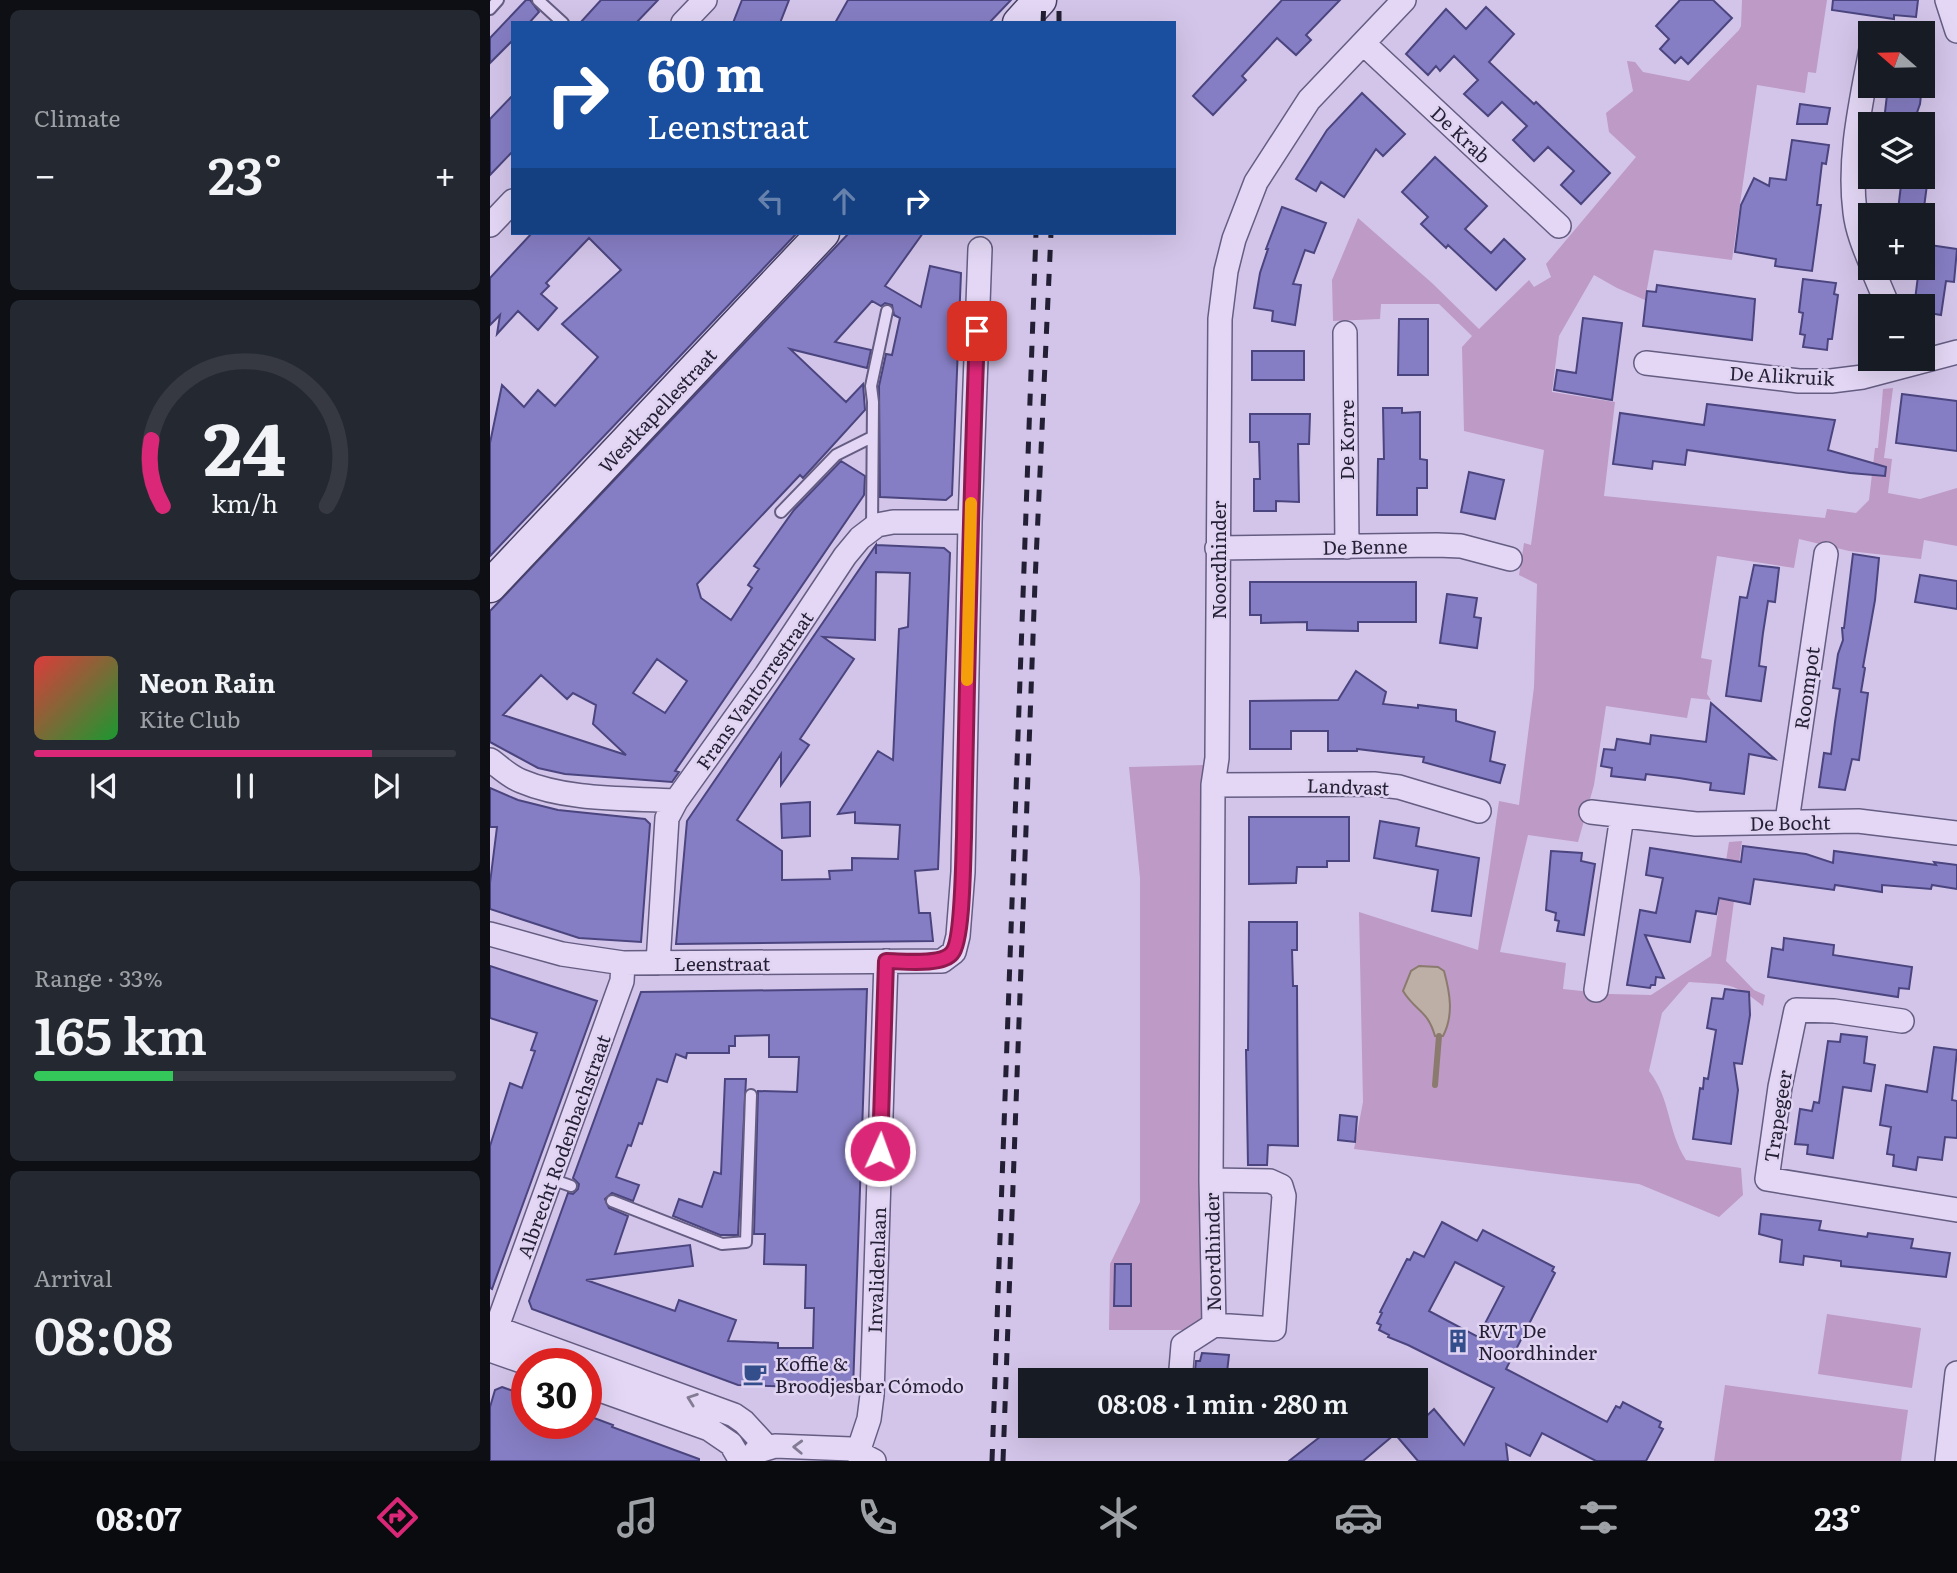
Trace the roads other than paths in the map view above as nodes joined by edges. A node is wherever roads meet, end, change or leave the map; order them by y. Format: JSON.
{"nodes":[{"id":1,"x":498,"y":0,"type":"edge"},
{"id":2,"x":538,"y":0,"type":"edge"},
{"id":3,"x":705,"y":0,"type":"edge"},
{"id":4,"x":1040,"y":0,"type":"edge"},
{"id":5,"x":1404,"y":0,"type":"edge"},
{"id":6,"x":1947,"y":0,"type":"edge"},
{"id":7,"x":490,"y":9,"type":"edge"},
{"id":8,"x":561,"y":21,"type":"edge"},
{"id":9,"x":685,"y":21,"type":"edge"},
{"id":10,"x":1021,"y":21,"type":"edge"},
{"id":11,"x":1957,"y":31,"type":"edge"},
{"id":12,"x":1363,"y":43,"type":"junction"},
{"id":13,"x":1863,"y":98,"type":"edge"},
{"id":14,"x":511,"y":203,"type":"edge"},
{"id":15,"x":1858,"y":224,"type":"edge"},
{"id":16,"x":490,"y":225,"type":"edge"},
{"id":17,"x":1559,"y":226,"type":"dead end"},
{"id":18,"x":821,"y":235,"type":"edge"},
{"id":19,"x":980,"y":249,"type":"dead end"},
{"id":20,"x":887,"y":311,"type":"dead end"},
{"id":21,"x":1345,"y":333,"type":"dead end"},
{"id":22,"x":1957,"y":352,"type":"edge"},
{"id":23,"x":1935,"y":357,"type":"edge"},
{"id":24,"x":1646,"y":363,"type":"dead end"},
{"id":25,"x":1882,"y":371,"type":"edge"},
{"id":26,"x":872,"y":437,"type":"junction"},
{"id":27,"x":781,"y":512,"type":"dead end"},
{"id":28,"x":970,"y":522,"type":"junction"},
{"id":29,"x":872,"y":529,"type":"junction"},
{"id":30,"x":1347,"y":547,"type":"junction"},
{"id":31,"x":1217,"y":548,"type":"junction"},
{"id":32,"x":1826,"y":554,"type":"dead end"},
{"id":33,"x":1510,"y":559,"type":"dead end"},
{"id":34,"x":490,"y":586,"type":"edge"},
{"id":35,"x":490,"y":760,"type":"edge"},
{"id":36,"x":1213,"y":785,"type":"junction"},
{"id":37,"x":676,"y":802,"type":"junction"},
{"id":38,"x":1479,"y":811,"type":"dead end"},
{"id":39,"x":1591,"y":812,"type":"dead end"},
{"id":40,"x":1622,"y":816,"type":"junction"},
{"id":41,"x":1787,"y":821,"type":"junction"},
{"id":42,"x":1957,"y":833,"type":"edge"},
{"id":43,"x":490,"y":934,"type":"edge"},
{"id":44,"x":886,"y":961,"type":"junction"},
{"id":45,"x":623,"y":963,"type":"junction"},
{"id":46,"x":658,"y":963,"type":"junction"},
{"id":47,"x":1596,"y":990,"type":"dead end"},
{"id":48,"x":1902,"y":1021,"type":"dead end"},
{"id":49,"x":751,"y":1096,"type":"dead end"},
{"id":50,"x":1211,"y":1180,"type":"junction"},
{"id":51,"x":612,"y":1201,"type":"dead end"},
{"id":52,"x":1957,"y":1210,"type":"edge"},
{"id":53,"x":1214,"y":1325,"type":"junction"},
{"id":54,"x":492,"y":1337,"type":"edge"},
{"id":55,"x":511,"y":1351,"type":"edge"},
{"id":56,"x":1182,"y":1368,"type":"edge"},
{"id":57,"x":1957,"y":1373,"type":"edge"},
{"id":58,"x":602,"y":1391,"type":"edge"},
{"id":59,"x":767,"y":1447,"type":"junction"},
{"id":60,"x":866,"y":1456,"type":"edge"},
{"id":61,"x":741,"y":1461,"type":"edge"},
{"id":62,"x":1947,"y":1461,"type":"edge"}],
"edges":[{"from":1,"to":7,"type":"lane"},
{"from":2,"to":8,"type":"lane"},
{"from":3,"to":9,"type":"street"},
{"from":4,"to":10,"type":"street"},
{"from":5,"to":12,"type":"street","name":"Noordhinder"},
{"from":6,"to":11,"type":"street"},
{"from":12,"to":17,"type":"street","name":"De Krab"},
{"from":12,"to":31,"type":"street","name":"Noordhinder"},
{"from":13,"to":15,"type":"street"},
{"from":14,"to":16,"type":"street"},
{"from":18,"to":34,"type":"street","name":"Westkapellestraat"},
{"from":19,"to":28,"type":"street"},
{"from":20,"to":26,"type":"lane"},
{"from":21,"to":30,"type":"street","name":"De Korre"},
{"from":22,"to":23,"type":"street","name":"De Alikruik"},
{"from":24,"to":25,"type":"street","name":"De Alikruik"},
{"from":26,"to":27,"type":"lane"},
{"from":26,"to":29,"type":"lane"},
{"from":28,"to":29,"type":"street"},
{"from":28,"to":44,"type":"street","name":"Leenstraat"},
{"from":29,"to":37,"type":"street","name":"Frans Vantorrestraat"},
{"from":30,"to":31,"type":"street","name":"De Benne"},
{"from":30,"to":33,"type":"street","name":"De Benne"},
{"from":31,"to":36,"type":"street","name":"Noordhinder"},
{"from":32,"to":41,"type":"street","name":"Roompot"},
{"from":35,"to":37,"type":"street"},
{"from":36,"to":38,"type":"street","name":"Landvast"},
{"from":36,"to":50,"type":"street","name":"Noordhinder"},
{"from":37,"to":46,"type":"street","name":"Frans Vantorrestraat"},
{"from":39,"to":40,"type":"street","name":"De Bocht"},
{"from":40,"to":41,"type":"street","name":"De Bocht"},
{"from":40,"to":47,"type":"street"},
{"from":41,"to":42,"type":"street","name":"De Bocht"},
{"from":43,"to":45,"type":"street","name":"Leenstraat"},
{"from":44,"to":46,"type":"street","name":"Leenstraat"},
{"from":44,"to":60,"type":"street","name":"Invalidenlaan"},
{"from":45,"to":46,"type":"street","name":"Leenstraat"},
{"from":45,"to":54,"type":"street","name":"Albrecht Rodenbachstraat"},
{"from":48,"to":52,"type":"street","name":"Trapegeer"},
{"from":49,"to":51,"type":"lane"},
{"from":50,"to":53,"type":"street","name":"Noordhinder"},
{"from":50,"to":53,"type":"street","name":"Noordhinder"},
{"from":53,"to":56,"type":"street","name":"Noordhinder"},
{"from":54,"to":55,"type":"street"},
{"from":59,"to":54,"type":"street","one_way":true},
{"from":57,"to":62,"type":"street"},
{"from":58,"to":61,"type":"street"},
{"from":60,"to":59,"type":"street","one_way":true},
{"from":59,"to":61,"type":"street"}]}
